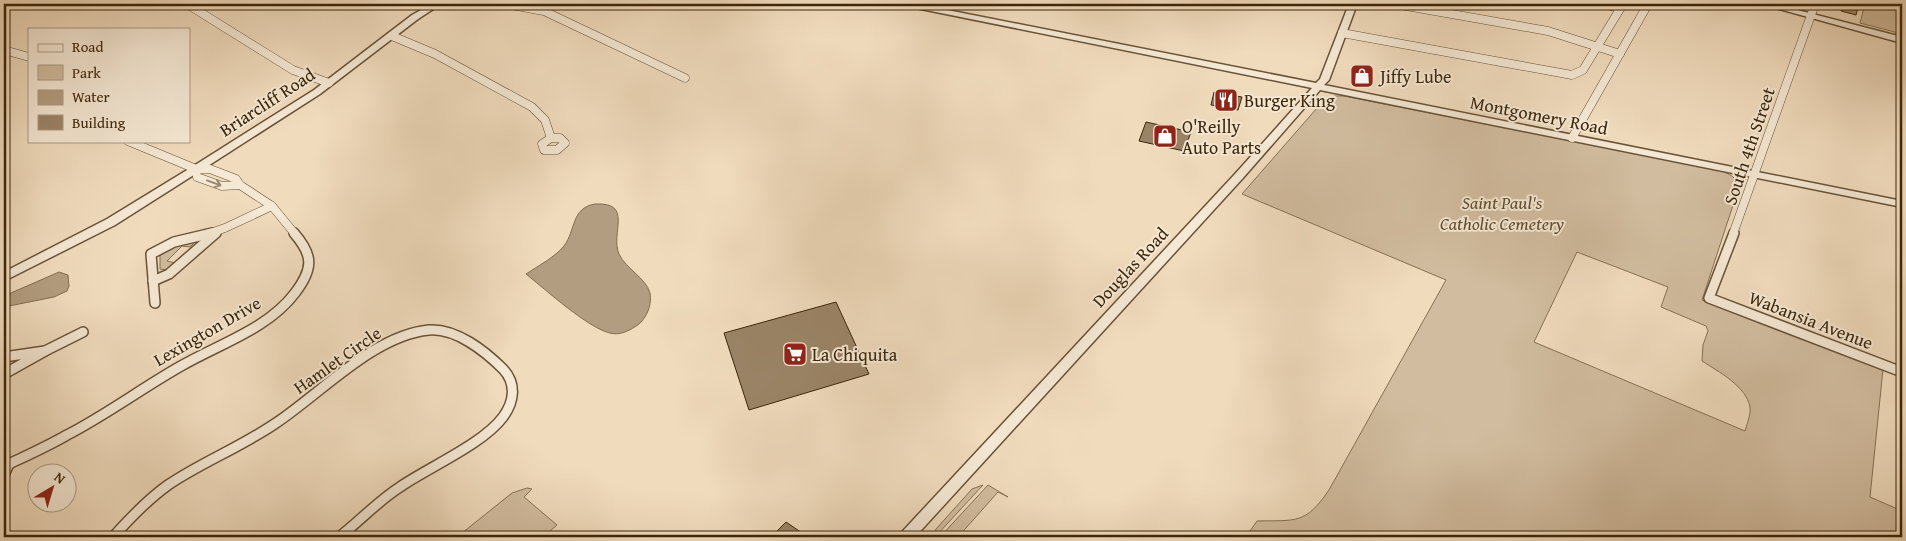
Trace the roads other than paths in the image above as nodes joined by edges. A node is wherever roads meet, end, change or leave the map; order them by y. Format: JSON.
{"nodes":[{"id":1,"x":187,"y":4,"type":"edge"},
{"id":2,"x":438,"y":4,"type":"edge"},
{"id":3,"x":506,"y":4,"type":"edge"},
{"id":4,"x":906,"y":4,"type":"edge"},
{"id":5,"x":1353,"y":4,"type":"edge"},
{"id":6,"x":1394,"y":4,"type":"edge"},
{"id":7,"x":1603,"y":4,"type":"edge"},
{"id":8,"x":1648,"y":4,"type":"edge"},
{"id":9,"x":1765,"y":4,"type":"edge"},
{"id":10,"x":1815,"y":4,"type":"edge"},
{"id":11,"x":1621,"y":6,"type":"edge"},
{"id":12,"x":1810,"y":16,"type":"junction"},
{"id":13,"x":1342,"y":33,"type":"junction"},
{"id":14,"x":392,"y":36,"type":"junction"},
{"id":15,"x":1902,"y":40,"type":"edge"},
{"id":16,"x":1597,"y":46,"type":"junction"},
{"id":17,"x":4,"y":50,"type":"edge"},
{"id":18,"x":1620,"y":54,"type":"junction"},
{"id":19,"x":28,"y":57,"type":"edge"},
{"id":20,"x":684,"y":78,"type":"dead end"},
{"id":21,"x":329,"y":83,"type":"junction"},
{"id":22,"x":1319,"y":86,"type":"junction"},
{"id":23,"x":551,"y":138,"type":"dead end"},
{"id":24,"x":1572,"y":138,"type":"junction"},
{"id":25,"x":130,"y":142,"type":"edge"},
{"id":26,"x":196,"y":169,"type":"junction"},
{"id":27,"x":1755,"y":174,"type":"junction"},
{"id":28,"x":240,"y":185,"type":"joint"},
{"id":29,"x":1902,"y":204,"type":"edge"},
{"id":30,"x":272,"y":206,"type":"junction"},
{"id":31,"x":219,"y":230,"type":"junction"},
{"id":32,"x":5,"y":275,"type":"edge"},
{"id":33,"x":153,"y":282,"type":"junction"},
{"id":34,"x":1709,"y":298,"type":"joint"},
{"id":35,"x":155,"y":303,"type":"dead end"},
{"id":36,"x":83,"y":332,"type":"dead end"},
{"id":37,"x":45,"y":352,"type":"junction"},
{"id":38,"x":4,"y":357,"type":"edge"},
{"id":39,"x":1902,"y":372,"type":"edge"},
{"id":40,"x":4,"y":374,"type":"edge"},
{"id":41,"x":6,"y":461,"type":"edge"},
{"id":42,"x":4,"y":475,"type":"edge"},
{"id":43,"x":113,"y":537,"type":"edge"},
{"id":44,"x":339,"y":537,"type":"edge"},
{"id":45,"x":906,"y":537,"type":"edge"}],
"edges":[{"from":1,"to":21,"type":"street"},
{"from":2,"to":14,"type":"street","name":"Briarcliff Road"},
{"from":3,"to":20,"type":"street"},
{"from":4,"to":22,"type":"street","name":"Montgomery Road"},
{"from":5,"to":13,"type":"street","name":"Douglas Road"},
{"from":6,"to":16,"type":"street"},
{"from":7,"to":11,"type":"street"},
{"from":8,"to":18,"type":"street"},
{"from":9,"to":12,"type":"street"},
{"from":10,"to":12,"type":"street","name":"South 4th Street"},
{"from":11,"to":16,"type":"street"},
{"from":12,"to":15,"type":"street"},
{"from":12,"to":27,"type":"street","name":"South 4th Street"},
{"from":13,"to":16,"type":"street"},
{"from":13,"to":22,"type":"street","name":"Douglas Road"},
{"from":14,"to":21,"type":"street","name":"Briarcliff Road"},
{"from":14,"to":23,"type":"street"},
{"from":16,"to":18,"type":"street"},
{"from":17,"to":19,"type":"street"},
{"from":18,"to":24,"type":"street"},
{"from":21,"to":26,"type":"street","name":"Briarcliff Road"},
{"from":22,"to":24,"type":"street","name":"Montgomery Road"},
{"from":22,"to":45,"type":"street","name":"Douglas Road"},
{"from":24,"to":27,"type":"street","name":"Montgomery Road"},
{"from":25,"to":26,"type":"street"},
{"from":26,"to":28,"type":"street","name":"Lexington Drive"},
{"from":26,"to":32,"type":"street","name":"Briarcliff Road"},
{"from":27,"to":29,"type":"street","name":"Montgomery Road"},
{"from":27,"to":34,"type":"street","name":"South 4th Street"},
{"from":28,"to":30,"type":"street","name":"Lexington Drive"},
{"from":30,"to":31,"type":"street"},
{"from":30,"to":41,"type":"street","name":"Lexington Drive"},
{"from":31,"to":33,"type":"street"},
{"from":31,"to":33,"type":"street"},
{"from":33,"to":35,"type":"street"},
{"from":34,"to":39,"type":"street","name":"Wabansia Avenue"},
{"from":36,"to":37,"type":"street"},
{"from":37,"to":38,"type":"street"},
{"from":37,"to":40,"type":"street"},
{"from":41,"to":42,"type":"street","name":"Lexington Drive"},
{"from":43,"to":44,"type":"street","name":"Hamlet Circle"}]}
